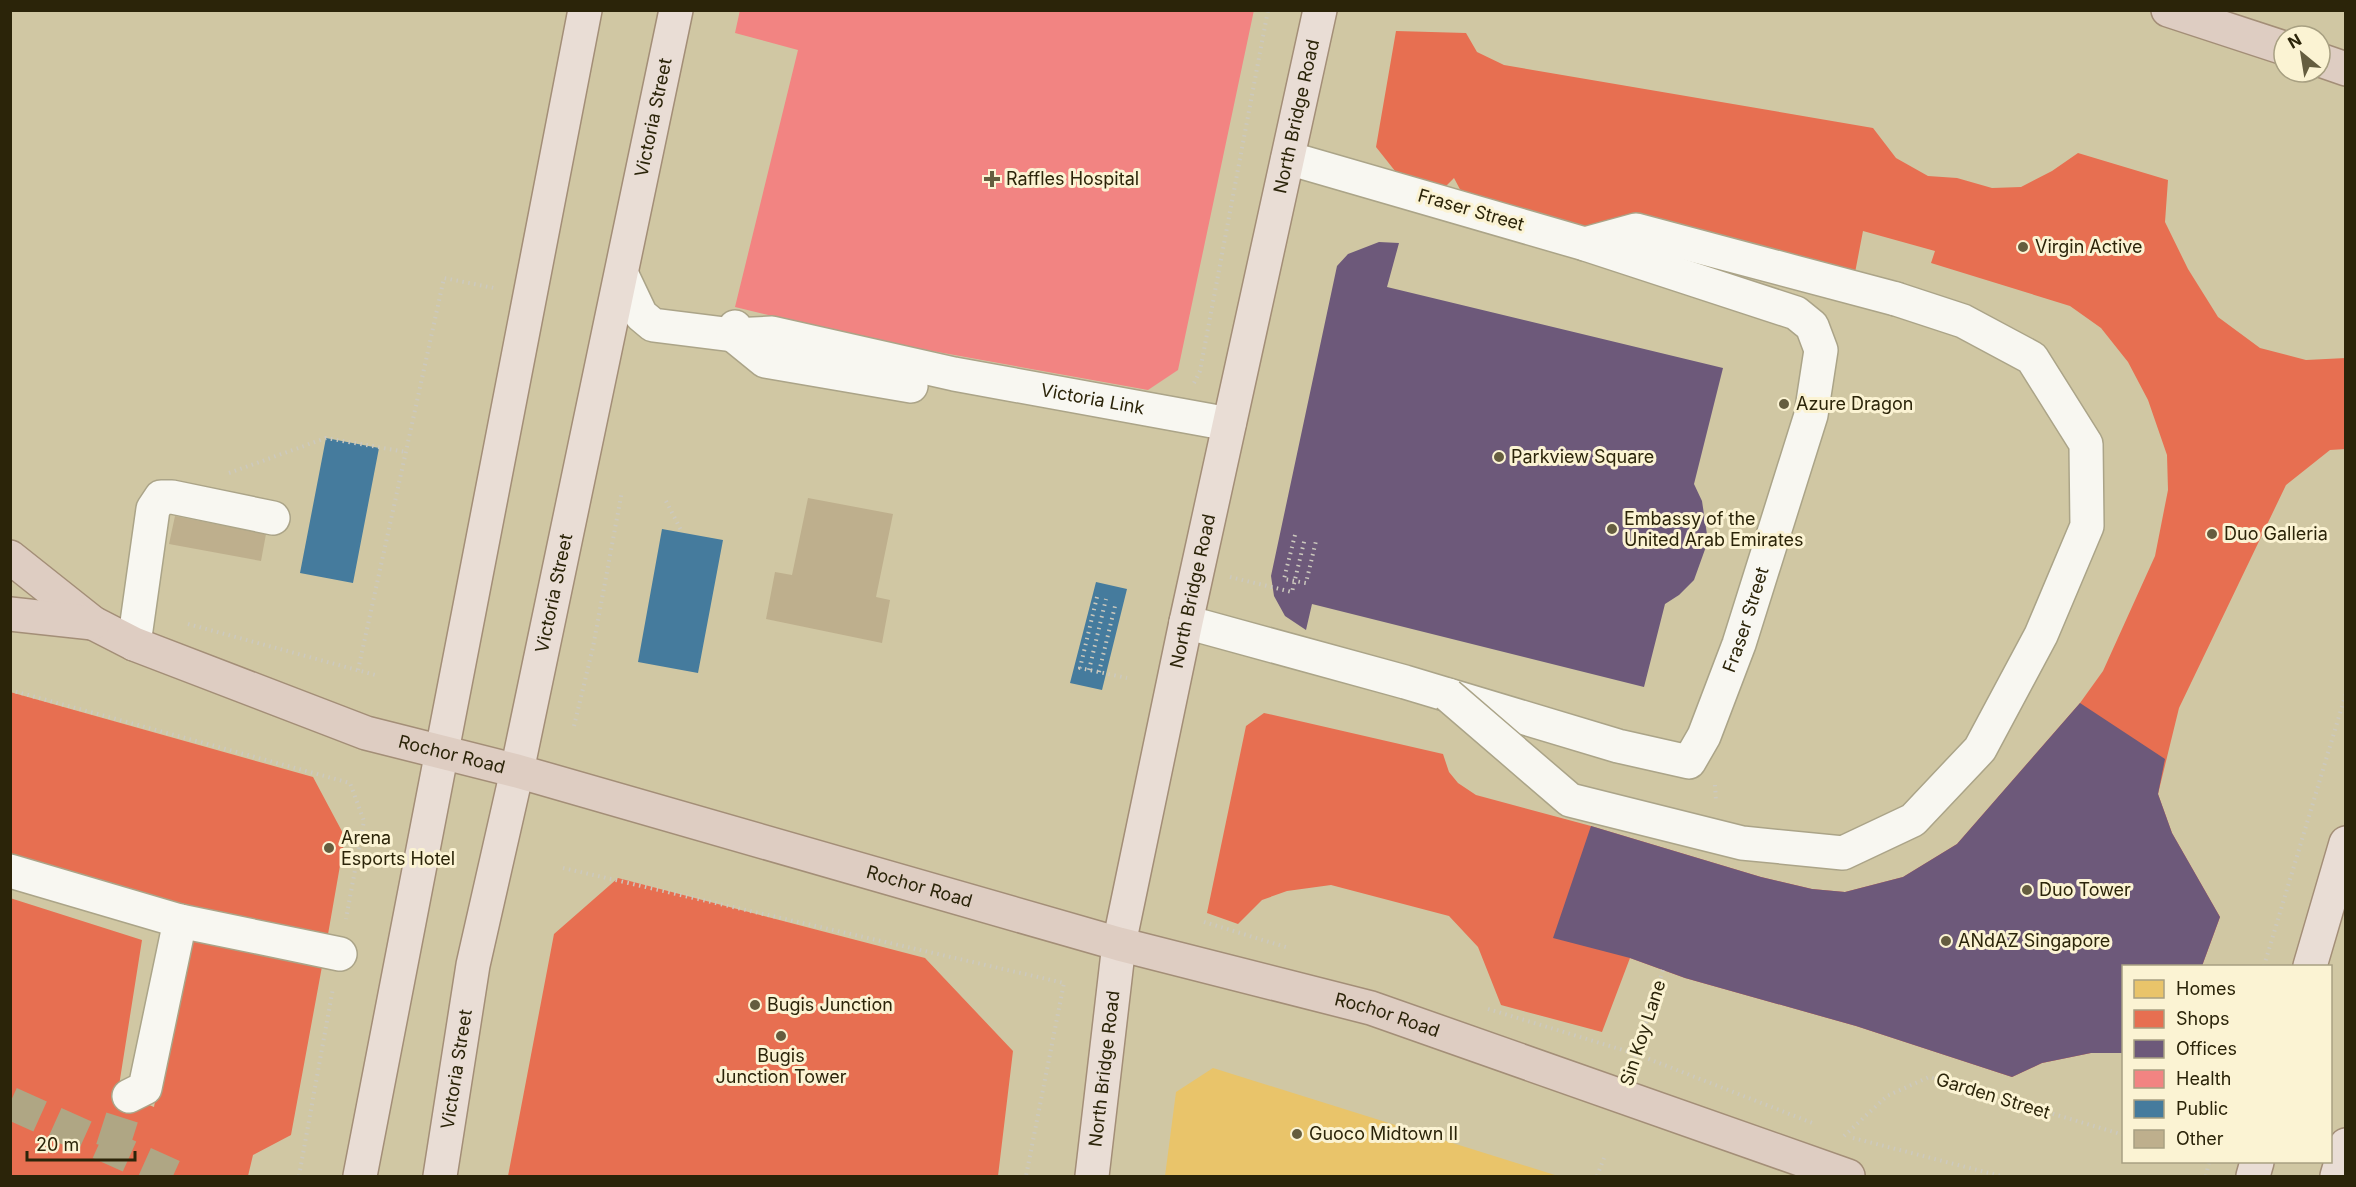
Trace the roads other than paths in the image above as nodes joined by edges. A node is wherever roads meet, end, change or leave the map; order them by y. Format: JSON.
{"nodes":[{"id":1,"x":585,"y":10,"type":"edge"},
{"id":2,"x":676,"y":10,"type":"edge"},
{"id":3,"x":1320,"y":10,"type":"edge"},
{"id":4,"x":2168,"y":10,"type":"edge"},
{"id":5,"x":2272,"y":44,"type":"edge"},
{"id":6,"x":1288,"y":158,"type":"junction"},
{"id":7,"x":1595,"y":240,"type":"junction"},
{"id":8,"x":622,"y":275,"type":"junction"},
{"id":9,"x":733,"y":335,"type":"junction"},
{"id":10,"x":954,"y":374,"type":"junction"},
{"id":11,"x":1227,"y":435,"type":"junction"},
{"id":12,"x":273,"y":518,"type":"dead end"},
{"id":13,"x":10,"y":557,"type":"edge"},
{"id":14,"x":10,"y":614,"type":"edge"},
{"id":15,"x":1186,"y":622,"type":"junction"},
{"id":16,"x":93,"y":623,"type":"junction"},
{"id":17,"x":134,"y":644,"type":"junction"},
{"id":18,"x":1448,"y":695,"type":"junction"},
{"id":19,"x":440,"y":752,"type":"junction"},
{"id":20,"x":517,"y":771,"type":"junction"},
{"id":21,"x":2346,"y":843,"type":"edge"},
{"id":22,"x":10,"y":871,"type":"edge"},
{"id":23,"x":180,"y":921,"type":"junction"},
{"id":24,"x":1119,"y":944,"type":"junction"},
{"id":25,"x":340,"y":954,"type":"road end"},
{"id":26,"x":2310,"y":965,"type":"edge"},
{"id":27,"x":137,"y":1092,"type":"tunnel mouth"},
{"id":28,"x":2346,"y":1145,"type":"edge"},
{"id":29,"x":360,"y":1176,"type":"edge"},
{"id":30,"x":440,"y":1176,"type":"edge"},
{"id":31,"x":1092,"y":1176,"type":"edge"},
{"id":32,"x":1848,"y":1176,"type":"edge"},
{"id":33,"x":2337,"y":1176,"type":"edge"}],
"edges":[{"from":1,"to":19,"type":"main road"},
{"from":2,"to":8,"type":"main road","name":"Victoria Street"},
{"from":3,"to":6,"type":"main road","name":"North Bridge Road"},
{"from":4,"to":5,"type":"highway"},
{"from":6,"to":7,"type":"lane","name":"Fraser Street"},
{"from":6,"to":11,"type":"main road","name":"North Bridge Road"},
{"from":7,"to":18,"type":"lane","name":"Fraser Street"},
{"from":7,"to":18,"type":"lane","bridge":true},
{"from":8,"to":9,"type":"lane","name":"Victoria Link"},
{"from":8,"to":20,"type":"main road","name":"Victoria Street"},
{"from":9,"to":10,"type":"lane","name":"Victoria Link"},
{"from":9,"to":10,"type":"lane","name":"Victoria Link"},
{"from":10,"to":11,"type":"lane","name":"Victoria Link"},
{"from":11,"to":15,"type":"main road","name":"North Bridge Road"},
{"from":12,"to":17,"type":"lane"},
{"from":13,"to":16,"type":"highway","name":"Rochor Road"},
{"from":14,"to":16,"type":"highway"},
{"from":15,"to":18,"type":"lane","name":"Fraser Street"},
{"from":15,"to":24,"type":"main road","name":"North Bridge Road"},
{"from":16,"to":17,"type":"highway","name":"Rochor Road"},
{"from":17,"to":19,"type":"highway","name":"Rochor Road"},
{"from":19,"to":20,"type":"highway","name":"Rochor Road"},
{"from":19,"to":29,"type":"main road"},
{"from":20,"to":24,"type":"highway","name":"Rochor Road"},
{"from":20,"to":30,"type":"main road","name":"Victoria Street"},
{"from":21,"to":26,"type":"main road"},
{"from":22,"to":23,"type":"lane"},
{"from":23,"to":25,"type":"lane"},
{"from":23,"to":27,"type":"lane"},
{"from":24,"to":31,"type":"main road","name":"North Bridge Road"},
{"from":24,"to":32,"type":"highway","name":"Rochor Road"},
{"from":28,"to":33,"type":"main road"}]}
